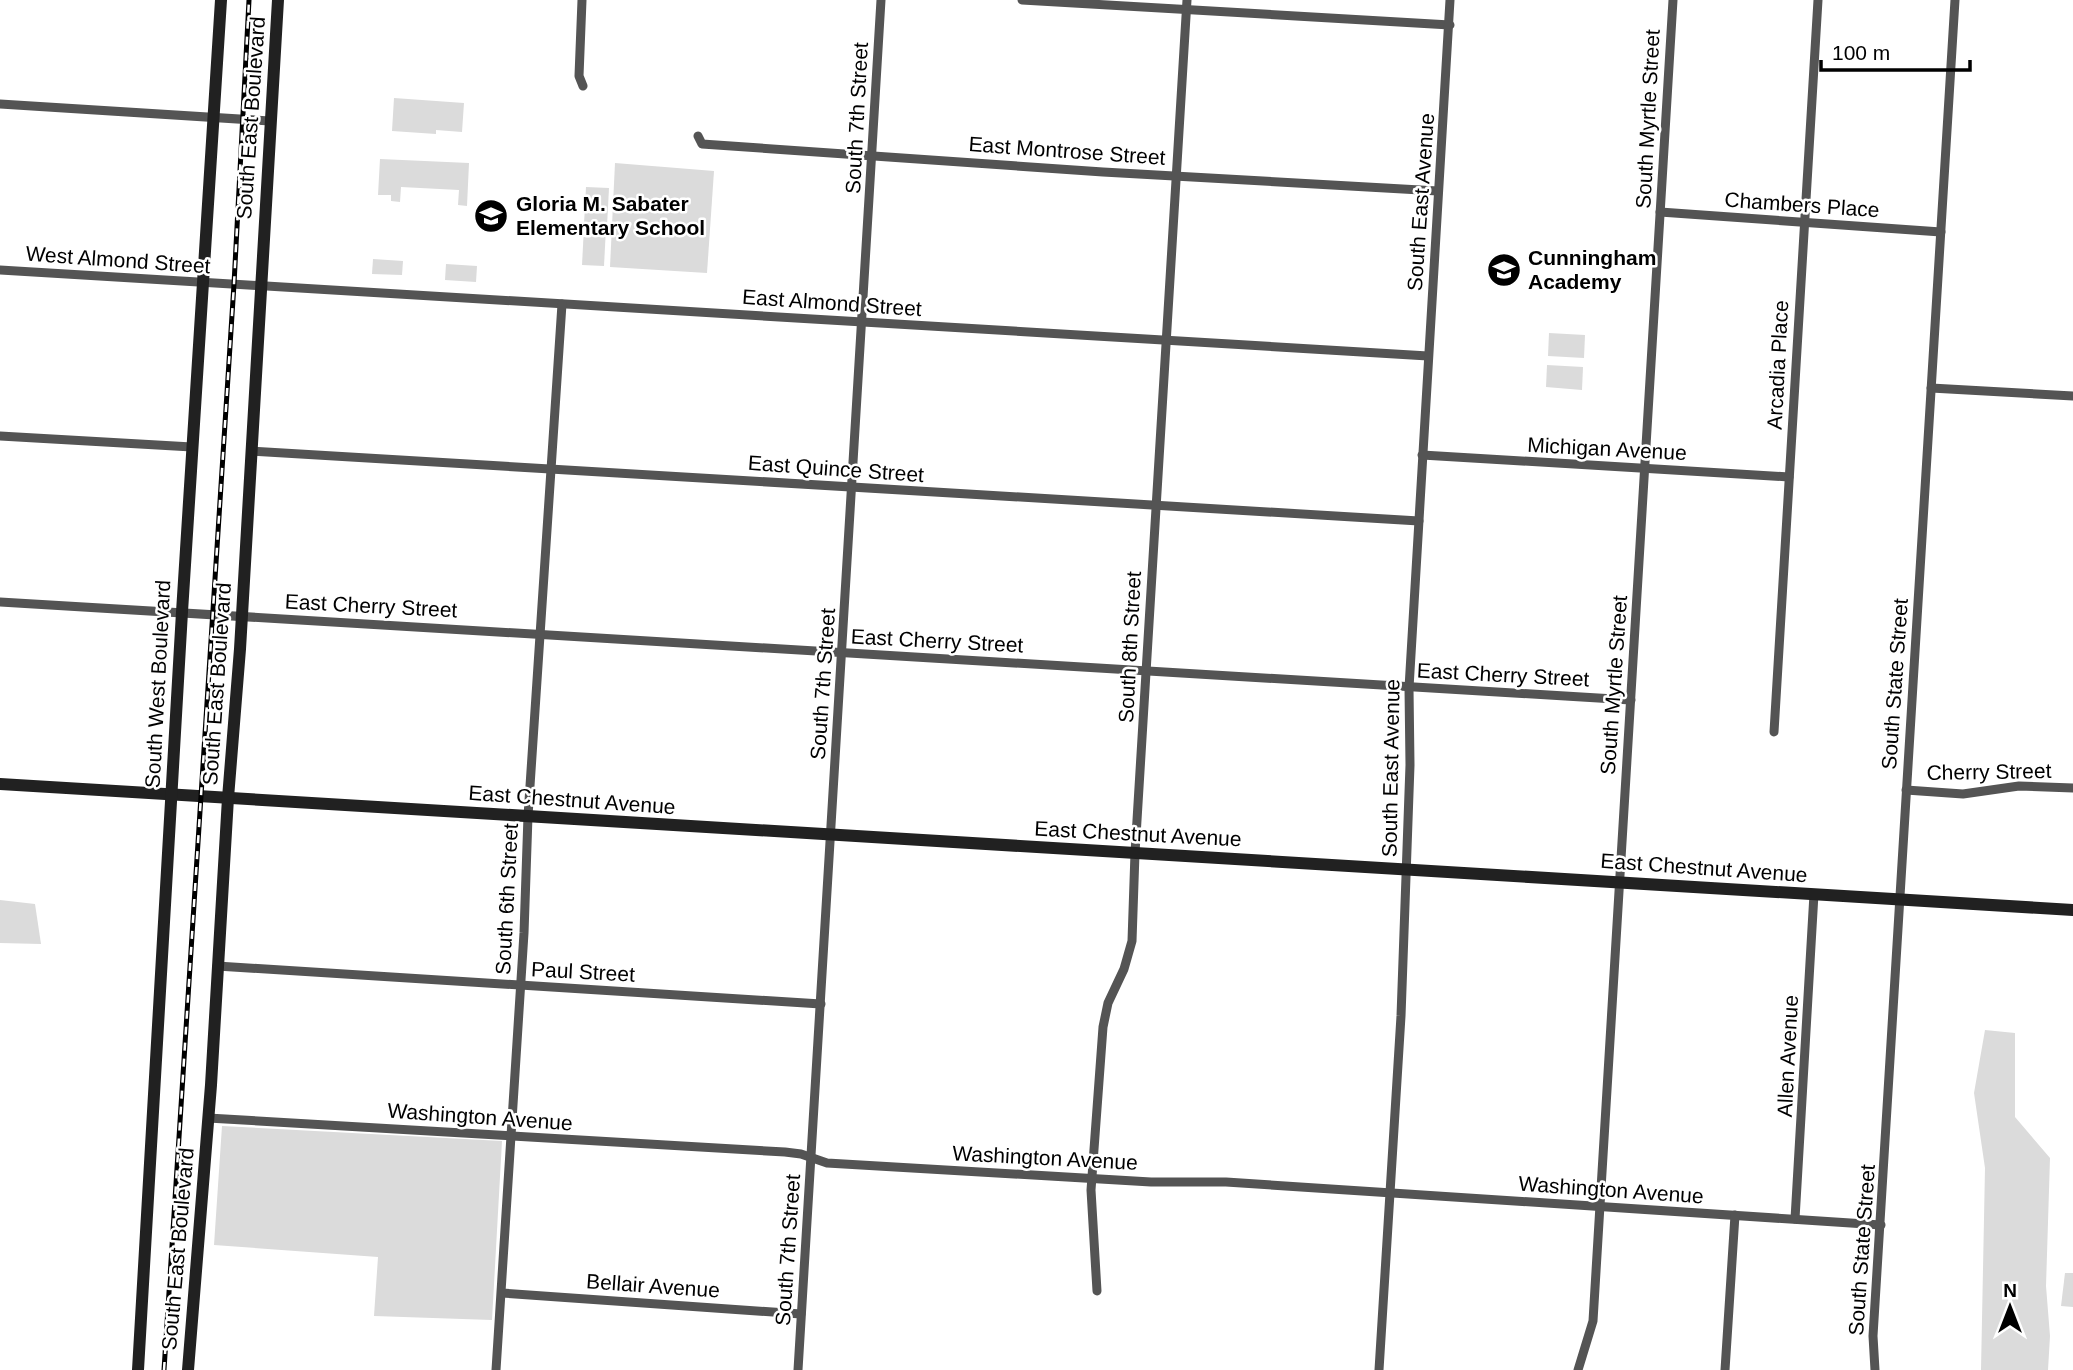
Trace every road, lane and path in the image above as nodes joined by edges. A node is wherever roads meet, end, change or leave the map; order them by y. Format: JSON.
{"nodes":[{"id":1,"x":221,"y":0,"type":"edge"},
{"id":2,"x":278,"y":0,"type":"edge"},
{"id":3,"x":582,"y":0,"type":"edge"},
{"id":4,"x":881,"y":0,"type":"edge"},
{"id":5,"x":1022,"y":0,"type":"edge"},
{"id":6,"x":1187,"y":0,"type":"edge"},
{"id":7,"x":1450,"y":0,"type":"edge"},
{"id":8,"x":1673,"y":0,"type":"edge"},
{"id":9,"x":1818,"y":0,"type":"edge"},
{"id":10,"x":1955,"y":0,"type":"edge"},
{"id":11,"x":1187,"y":11,"type":"junction"},
{"id":12,"x":1450,"y":25,"type":"junction"},
{"id":13,"x":583,"y":86,"type":"dead end"},
{"id":14,"x":0,"y":104,"type":"edge"},
{"id":15,"x":213,"y":117,"type":"junction"},
{"id":16,"x":270,"y":121,"type":"junction"},
{"id":17,"x":698,"y":136,"type":"dead end"},
{"id":18,"x":873,"y":156,"type":"junction"},
{"id":19,"x":1176,"y":176,"type":"junction"},
{"id":20,"x":1438,"y":191,"type":"junction"},
{"id":21,"x":1660,"y":212,"type":"junction"},
{"id":22,"x":1804,"y":222,"type":"junction"},
{"id":23,"x":1941,"y":232,"type":"junction"},
{"id":24,"x":0,"y":270,"type":"edge"},
{"id":25,"x":202,"y":282,"type":"junction"},
{"id":26,"x":234,"y":284,"type":"joint"},
{"id":27,"x":260,"y":286,"type":"junction"},
{"id":28,"x":562,"y":304,"type":"junction"},
{"id":29,"x":863,"y":322,"type":"junction"},
{"id":30,"x":1166,"y":341,"type":"junction"},
{"id":31,"x":1428,"y":356,"type":"junction"},
{"id":32,"x":1931,"y":388,"type":"junction"},
{"id":33,"x":2073,"y":396,"type":"edge"},
{"id":34,"x":0,"y":436,"type":"edge"},
{"id":35,"x":192,"y":447,"type":"junction"},
{"id":36,"x":251,"y":451,"type":"junction"},
{"id":37,"x":1422,"y":455,"type":"junction"},
{"id":38,"x":552,"y":469,"type":"junction"},
{"id":39,"x":1645,"y":469,"type":"junction"},
{"id":40,"x":1788,"y":477,"type":"junction"},
{"id":41,"x":853,"y":488,"type":"junction"},
{"id":42,"x":1156,"y":506,"type":"junction"},
{"id":43,"x":1419,"y":521,"type":"junction"},
{"id":44,"x":0,"y":602,"type":"edge"},
{"id":45,"x":182,"y":612,"type":"junction"},
{"id":46,"x":242,"y":616,"type":"junction"},
{"id":47,"x":541,"y":633,"type":"junction"},
{"id":48,"x":842,"y":653,"type":"junction"},
{"id":49,"x":1147,"y":671,"type":"junction"},
{"id":50,"x":1409,"y":688,"type":"junction"},
{"id":51,"x":1631,"y":700,"type":"junction"},
{"id":52,"x":1774,"y":732,"type":"dead end"},
{"id":53,"x":0,"y":784,"type":"edge"},
{"id":54,"x":2073,"y":788,"type":"edge"},
{"id":55,"x":1906,"y":790,"type":"junction"},
{"id":56,"x":171,"y":794,"type":"junction"},
{"id":57,"x":228,"y":798,"type":"junction"},
{"id":58,"x":528,"y":816,"type":"junction"},
{"id":59,"x":830,"y":835,"type":"junction"},
{"id":60,"x":1135,"y":853,"type":"junction"},
{"id":61,"x":1406,"y":869,"type":"junction"},
{"id":62,"x":1619,"y":882,"type":"junction"},
{"id":63,"x":1814,"y":894,"type":"junction"},
{"id":64,"x":1900,"y":899,"type":"junction"},
{"id":65,"x":2073,"y":910,"type":"edge"},
{"id":66,"x":217,"y":966,"type":"junction"},
{"id":67,"x":520,"y":986,"type":"junction"},
{"id":68,"x":821,"y":1004,"type":"junction"},
{"id":69,"x":208,"y":1118,"type":"junction"},
{"id":70,"x":510,"y":1136,"type":"junction"},
{"id":71,"x":811,"y":1157,"type":"junction"},
{"id":72,"x":1092,"y":1179,"type":"junction"},
{"id":73,"x":1391,"y":1193,"type":"junction"},
{"id":74,"x":1600,"y":1208,"type":"junction"},
{"id":75,"x":1735,"y":1215,"type":"junction"},
{"id":76,"x":1796,"y":1219,"type":"junction"},
{"id":77,"x":1881,"y":1225,"type":"junction"},
{"id":78,"x":1097,"y":1292,"type":"dead end"},
{"id":79,"x":502,"y":1293,"type":"junction"},
{"id":80,"x":801,"y":1314,"type":"junction"},
{"id":81,"x":138,"y":1370,"type":"edge"},
{"id":82,"x":188,"y":1370,"type":"edge"},
{"id":83,"x":496,"y":1370,"type":"edge"},
{"id":84,"x":798,"y":1370,"type":"edge"},
{"id":85,"x":1379,"y":1370,"type":"edge"},
{"id":86,"x":1578,"y":1370,"type":"edge"},
{"id":87,"x":1724,"y":1370,"type":"edge"},
{"id":88,"x":1875,"y":1370,"type":"edge"}],
"edges":[{"from":1,"to":15,"type":"main road","name":"South West Boulevard"},
{"from":2,"to":16,"type":"main road","name":"South East Boulevard"},
{"from":3,"to":13,"type":"street"},
{"from":4,"to":18,"type":"street","name":"South 7th Street"},
{"from":5,"to":11,"type":"street"},
{"from":6,"to":11,"type":"street","name":"South 8th Street"},
{"from":7,"to":12,"type":"street","name":"South East Avenue"},
{"from":8,"to":21,"type":"street","name":"South Myrtle Street"},
{"from":9,"to":22,"type":"street","name":"Arcadia Place"},
{"from":10,"to":23,"type":"street","name":"South State Street"},
{"from":11,"to":12,"type":"street"},
{"from":11,"to":19,"type":"street","name":"South 8th Street"},
{"from":12,"to":20,"type":"street","name":"South East Avenue"},
{"from":14,"to":15,"type":"street"},
{"from":15,"to":16,"type":"street"},
{"from":15,"to":25,"type":"main road","name":"South West Boulevard"},
{"from":16,"to":27,"type":"main road","name":"South East Boulevard"},
{"from":17,"to":18,"type":"street","name":"East Montrose Street"},
{"from":18,"to":19,"type":"street","name":"East Montrose Street"},
{"from":18,"to":29,"type":"street","name":"South 7th Street"},
{"from":19,"to":20,"type":"street","name":"East Montrose Street"},
{"from":19,"to":30,"type":"street","name":"South 8th Street"},
{"from":20,"to":31,"type":"street","name":"South East Avenue"},
{"from":21,"to":22,"type":"street","name":"Chambers Place"},
{"from":21,"to":39,"type":"street","name":"South Myrtle Street"},
{"from":22,"to":23,"type":"street","name":"Chambers Place"},
{"from":22,"to":40,"type":"street","name":"Arcadia Place"},
{"from":23,"to":32,"type":"street","name":"South State Street"},
{"from":24,"to":25,"type":"street","name":"West Almond Street"},
{"from":25,"to":26,"type":"street","name":"West Almond Street"},
{"from":25,"to":35,"type":"main road","name":"South West Boulevard"},
{"from":26,"to":27,"type":"street","name":"East Almond Street"},
{"from":27,"to":28,"type":"street","name":"East Almond Street"},
{"from":27,"to":36,"type":"main road","name":"South East Boulevard"},
{"from":28,"to":29,"type":"street","name":"East Almond Street"},
{"from":28,"to":38,"type":"street","name":"South 6th Street"},
{"from":29,"to":30,"type":"street","name":"East Almond Street"},
{"from":29,"to":41,"type":"street","name":"South 7th Street"},
{"from":30,"to":31,"type":"street","name":"East Almond Street"},
{"from":30,"to":42,"type":"street","name":"South 8th Street"},
{"from":31,"to":37,"type":"street","name":"South East Avenue"},
{"from":32,"to":33,"type":"street"},
{"from":32,"to":55,"type":"street","name":"South State Street"},
{"from":34,"to":35,"type":"street"},
{"from":35,"to":45,"type":"main road","name":"South West Boulevard"},
{"from":36,"to":38,"type":"street","name":"East Quince Street"},
{"from":36,"to":46,"type":"main road","name":"South East Boulevard"},
{"from":37,"to":39,"type":"street","name":"Michigan Avenue"},
{"from":37,"to":43,"type":"street","name":"South East Avenue"},
{"from":38,"to":41,"type":"street","name":"East Quince Street"},
{"from":38,"to":47,"type":"street","name":"South 6th Street"},
{"from":39,"to":40,"type":"street","name":"Michigan Avenue"},
{"from":39,"to":51,"type":"street","name":"South Myrtle Street"},
{"from":40,"to":52,"type":"street","name":"Arcadia Place"},
{"from":41,"to":42,"type":"street","name":"East Quince Street"},
{"from":41,"to":48,"type":"street","name":"South 7th Street"},
{"from":42,"to":43,"type":"street","name":"East Quince Street"},
{"from":42,"to":49,"type":"street","name":"South 8th Street"},
{"from":43,"to":50,"type":"street","name":"South East Avenue"},
{"from":44,"to":45,"type":"street","name":"East Cherry Street"},
{"from":45,"to":46,"type":"street","name":"East Cherry Street"},
{"from":45,"to":56,"type":"main road","name":"South West Boulevard"},
{"from":46,"to":47,"type":"street","name":"East Cherry Street"},
{"from":46,"to":57,"type":"main road","name":"South East Boulevard"},
{"from":47,"to":48,"type":"street","name":"East Cherry Street"},
{"from":47,"to":58,"type":"street","name":"South 6th Street"},
{"from":48,"to":49,"type":"street","name":"East Cherry Street"},
{"from":48,"to":59,"type":"street","name":"South 7th Street"},
{"from":49,"to":50,"type":"street","name":"East Cherry Street"},
{"from":49,"to":60,"type":"street","name":"South 8th Street"},
{"from":50,"to":51,"type":"street","name":"East Cherry Street"},
{"from":50,"to":61,"type":"street","name":"South East Avenue"},
{"from":51,"to":62,"type":"street","name":"South Myrtle Street"},
{"from":53,"to":56,"type":"main road","name":"East Chestnut Avenue"},
{"from":54,"to":55,"type":"street","name":"Cherry Street"},
{"from":55,"to":64,"type":"street","name":"South State Street"},
{"from":56,"to":57,"type":"main road","name":"East Chestnut Avenue"},
{"from":56,"to":81,"type":"main road","name":"South West Boulevard"},
{"from":57,"to":58,"type":"main road","name":"East Chestnut Avenue"},
{"from":57,"to":66,"type":"main road","name":"South East Boulevard"},
{"from":58,"to":59,"type":"main road","name":"East Chestnut Avenue"},
{"from":58,"to":67,"type":"street","name":"South 6th Street"},
{"from":59,"to":60,"type":"main road","name":"East Chestnut Avenue"},
{"from":59,"to":68,"type":"street","name":"South 7th Street"},
{"from":60,"to":61,"type":"main road","name":"East Chestnut Avenue"},
{"from":60,"to":72,"type":"street","name":"South 8th Street"},
{"from":61,"to":62,"type":"main road","name":"East Chestnut Avenue"},
{"from":61,"to":73,"type":"street","name":"South East Avenue"},
{"from":62,"to":63,"type":"main road","name":"East Chestnut Avenue"},
{"from":62,"to":74,"type":"street","name":"South Myrtle Street"},
{"from":63,"to":64,"type":"main road","name":"East Chestnut Avenue"},
{"from":63,"to":76,"type":"street","name":"Allen Avenue"},
{"from":64,"to":65,"type":"main road","name":"East Chestnut Avenue"},
{"from":64,"to":77,"type":"street","name":"South State Street"},
{"from":66,"to":67,"type":"street","name":"Paul Street"},
{"from":66,"to":69,"type":"main road","name":"South East Boulevard"},
{"from":67,"to":68,"type":"street","name":"Paul Street"},
{"from":67,"to":70,"type":"street","name":"South 6th Street"},
{"from":68,"to":71,"type":"street","name":"South 7th Street"},
{"from":69,"to":70,"type":"street","name":"Washington Avenue"},
{"from":69,"to":82,"type":"main road","name":"South East Boulevard"},
{"from":70,"to":71,"type":"street","name":"Washington Avenue"},
{"from":70,"to":79,"type":"street","name":"South 6th Street"},
{"from":71,"to":72,"type":"street","name":"Washington Avenue"},
{"from":71,"to":80,"type":"street","name":"South 7th Street"},
{"from":72,"to":73,"type":"street","name":"Washington Avenue"},
{"from":72,"to":78,"type":"street","name":"South 8th Street"},
{"from":73,"to":74,"type":"street","name":"Washington Avenue"},
{"from":73,"to":85,"type":"street","name":"South East Avenue"},
{"from":74,"to":75,"type":"street","name":"Washington Avenue"},
{"from":74,"to":86,"type":"street","name":"South Myrtle Street"},
{"from":75,"to":76,"type":"street","name":"Washington Avenue"},
{"from":75,"to":87,"type":"street"},
{"from":76,"to":77,"type":"street","name":"Washington Avenue"},
{"from":77,"to":88,"type":"street","name":"South State Street"},
{"from":79,"to":80,"type":"street","name":"Bellair Avenue"},
{"from":79,"to":83,"type":"street","name":"South 6th Street"},
{"from":80,"to":84,"type":"street","name":"South 7th Street"}]}
